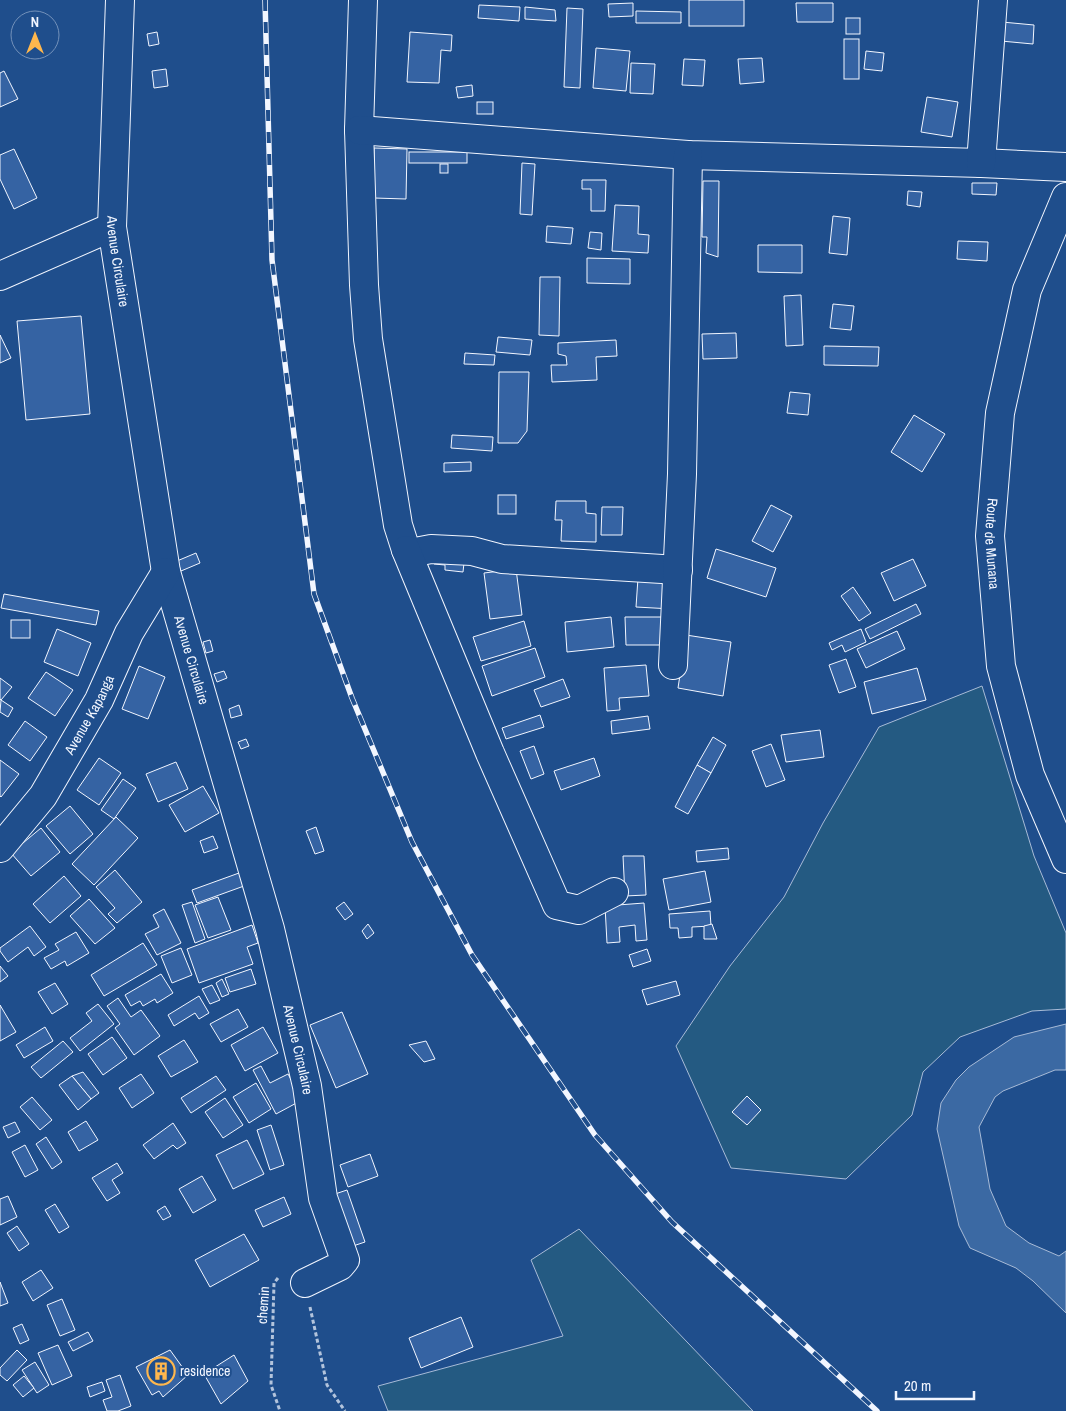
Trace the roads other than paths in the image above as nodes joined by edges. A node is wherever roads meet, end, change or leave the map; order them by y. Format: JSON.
{"nodes":[{"id":1,"x":120,"y":0,"type":"edge"},
{"id":2,"x":363,"y":0,"type":"edge"},
{"id":3,"x":993,"y":0,"type":"edge"},
{"id":4,"x":359,"y":130,"type":"junction"},
{"id":5,"x":688,"y":155,"type":"junction"},
{"id":6,"x":981,"y":163,"type":"junction"},
{"id":7,"x":1066,"y":167,"type":"edge"},
{"id":8,"x":1066,"y":197,"type":"edge"},
{"id":9,"x":112,"y":228,"type":"junction"},
{"id":10,"x":2,"y":270,"type":"edge"},
{"id":11,"x":406,"y":550,"type":"junction"},
{"id":12,"x":678,"y":570,"type":"junction"},
{"id":13,"x":166,"y":572,"type":"junction"},
{"id":14,"x":673,"y":665,"type":"dead end"},
{"id":15,"x":0,"y":848,"type":"edge"},
{"id":16,"x":1066,"y":859,"type":"edge"},
{"id":17,"x":614,"y":892,"type":"dead end"},
{"id":18,"x":305,"y":1283,"type":"road end"}],
"edges":[{"from":1,"to":9,"type":"street","name":"Avenue Circulaire"},
{"from":2,"to":4,"type":"street"},
{"from":3,"to":6,"type":"street"},
{"from":4,"to":5,"type":"street"},
{"from":4,"to":11,"type":"street"},
{"from":5,"to":6,"type":"street"},
{"from":5,"to":12,"type":"street"},
{"from":6,"to":7,"type":"street"},
{"from":8,"to":16,"type":"street","name":"Route de Munana"},
{"from":9,"to":10,"type":"street"},
{"from":9,"to":13,"type":"street","name":"Avenue Circulaire"},
{"from":11,"to":12,"type":"street"},
{"from":11,"to":17,"type":"street"},
{"from":12,"to":14,"type":"street"},
{"from":13,"to":15,"type":"street","name":"Avenue Kapanga"},
{"from":13,"to":18,"type":"street","name":"Avenue Circulaire"}]}
